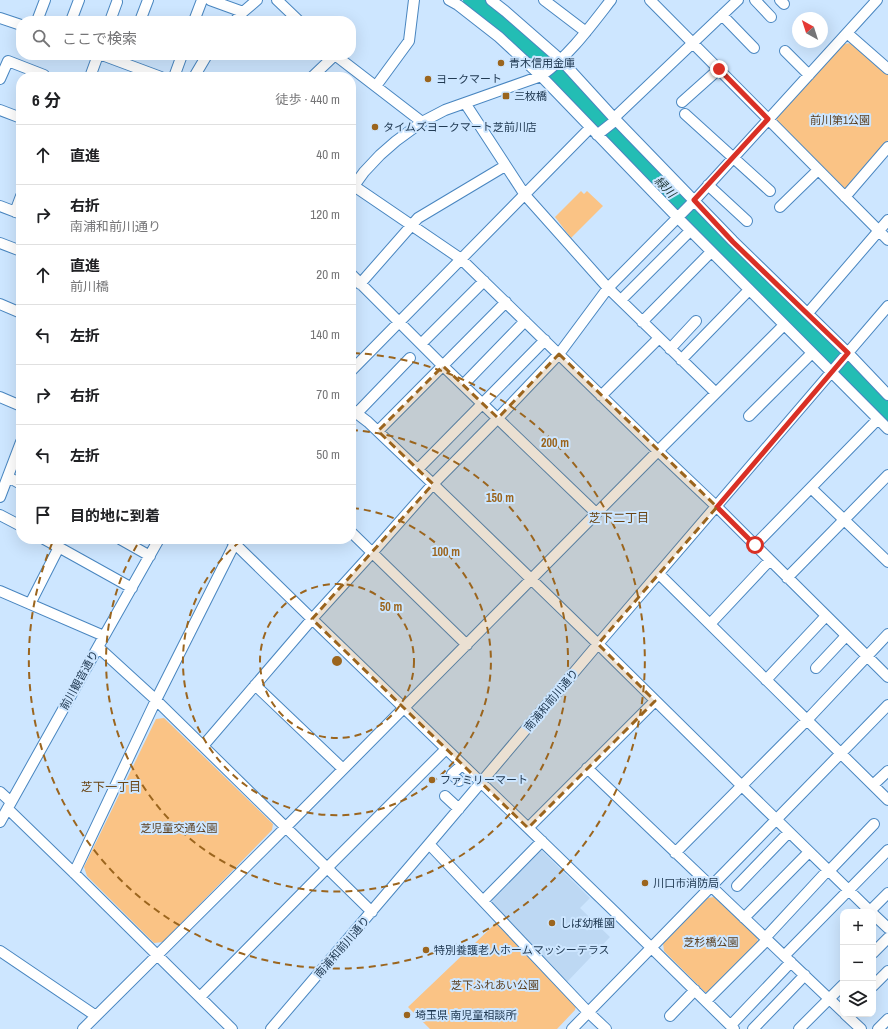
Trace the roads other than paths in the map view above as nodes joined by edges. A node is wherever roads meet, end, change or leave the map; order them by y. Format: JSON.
{"nodes":[{"id":1,"x":45,"y":0,"type":"edge"},
{"id":2,"x":78,"y":0,"type":"edge"},
{"id":3,"x":148,"y":0,"type":"edge"},
{"id":4,"x":202,"y":0,"type":"edge"},
{"id":5,"x":210,"y":0,"type":"edge"},
{"id":6,"x":257,"y":0,"type":"edge"},
{"id":7,"x":277,"y":0,"type":"edge"},
{"id":8,"x":414,"y":0,"type":"edge"},
{"id":9,"x":449,"y":0,"type":"edge"},
{"id":10,"x":490,"y":0,"type":"edge"},
{"id":11,"x":544,"y":0,"type":"edge"},
{"id":12,"x":650,"y":0,"type":"edge"},
{"id":13,"x":738,"y":0,"type":"edge"},
{"id":14,"x":755,"y":0,"type":"edge"},
{"id":15,"x":877,"y":0,"type":"edge"},
{"id":16,"x":609,"y":1,"type":"edge"},
{"id":17,"x":117,"y":2,"type":"dead end"},
{"id":18,"x":225,"y":3,"type":"edge"},
{"id":19,"x":243,"y":12,"type":"junction"},
{"id":20,"x":722,"y":15,"type":"junction"},
{"id":21,"x":39,"y":16,"type":"edge"},
{"id":22,"x":73,"y":16,"type":"edge"},
{"id":23,"x":112,"y":16,"type":"edge"},
{"id":24,"x":142,"y":16,"type":"edge"},
{"id":25,"x":196,"y":16,"type":"edge"},
{"id":26,"x":239,"y":16,"type":"edge"},
{"id":27,"x":294,"y":16,"type":"edge"},
{"id":28,"x":771,"y":17,"type":"dead end"},
{"id":29,"x":0,"y":18,"type":"edge"},
{"id":30,"x":16,"y":23,"type":"edge"},
{"id":31,"x":586,"y":32,"type":"junction"},
{"id":32,"x":848,"y":33,"type":"junction"},
{"id":33,"x":693,"y":43,"type":"junction"},
{"id":34,"x":754,"y":48,"type":"dead end"},
{"id":35,"x":785,"y":51,"type":"dead end"},
{"id":36,"x":96,"y":60,"type":"edge"},
{"id":37,"x":127,"y":60,"type":"edge"},
{"id":38,"x":180,"y":60,"type":"edge"},
{"id":39,"x":204,"y":60,"type":"edge"},
{"id":40,"x":330,"y":60,"type":"edge"},
{"id":41,"x":342,"y":60,"type":"edge"},
{"id":42,"x":558,"y":62,"type":"junction"},
{"id":43,"x":719,"y":69,"type":"junction"},
{"id":44,"x":888,"y":69,"type":"edge"},
{"id":45,"x":36,"y":72,"type":"edge"},
{"id":46,"x":92,"y":72,"type":"edge"},
{"id":47,"x":141,"y":72,"type":"edge"},
{"id":48,"x":176,"y":72,"type":"edge"},
{"id":49,"x":197,"y":72,"type":"edge"},
{"id":50,"x":317,"y":72,"type":"edge"},
{"id":51,"x":542,"y":74,"type":"junction"},
{"id":52,"x":809,"y":75,"type":"junction"},
{"id":53,"x":0,"y":79,"type":"edge"},
{"id":54,"x":376,"y":86,"type":"junction"},
{"id":55,"x":465,"y":102,"type":"junction"},
{"id":56,"x":682,"y":102,"type":"dead end"},
{"id":57,"x":0,"y":110,"type":"edge"},
{"id":58,"x":686,"y":114,"type":"dead end"},
{"id":59,"x":16,"y":116,"type":"edge"},
{"id":60,"x":615,"y":119,"type":"junction"},
{"id":61,"x":768,"y":119,"type":"junction"},
{"id":62,"x":422,"y":122,"type":"junction"},
{"id":63,"x":594,"y":132,"type":"junction"},
{"id":64,"x":888,"y":147,"type":"edge"},
{"id":65,"x":733,"y":157,"type":"junction"},
{"id":66,"x":505,"y":166,"type":"junction"},
{"id":67,"x":818,"y":170,"type":"junction"},
{"id":68,"x":356,"y":182,"type":"edge"},
{"id":69,"x":708,"y":185,"type":"junction"},
{"id":70,"x":356,"y":190,"type":"edge"},
{"id":71,"x":770,"y":191,"type":"dead end"},
{"id":72,"x":525,"y":195,"type":"junction"},
{"id":73,"x":845,"y":197,"type":"junction"},
{"id":74,"x":693,"y":201,"type":"junction"},
{"id":75,"x":0,"y":206,"type":"edge"},
{"id":76,"x":780,"y":207,"type":"dead end"},
{"id":77,"x":16,"y":212,"type":"edge"},
{"id":78,"x":677,"y":217,"type":"junction"},
{"id":79,"x":888,"y":220,"type":"edge"},
{"id":80,"x":747,"y":221,"type":"dead end"},
{"id":81,"x":412,"y":226,"type":"junction"},
{"id":82,"x":690,"y":231,"type":"junction"},
{"id":83,"x":879,"y":231,"type":"junction"},
{"id":84,"x":888,"y":240,"type":"edge"},
{"id":85,"x":0,"y":243,"type":"edge"},
{"id":86,"x":16,"y":249,"type":"edge"},
{"id":87,"x":711,"y":252,"type":"junction"},
{"id":88,"x":461,"y":259,"type":"junction"},
{"id":89,"x":356,"y":280,"type":"edge"},
{"id":90,"x":484,"y":281,"type":"junction"},
{"id":91,"x":360,"y":284,"type":"junction"},
{"id":92,"x":608,"y":288,"type":"junction"},
{"id":93,"x":749,"y":290,"type":"junction"},
{"id":94,"x":621,"y":300,"type":"junction"},
{"id":95,"x":506,"y":302,"type":"junction"},
{"id":96,"x":0,"y":304,"type":"edge"},
{"id":97,"x":16,"y":311,"type":"edge"},
{"id":98,"x":886,"y":312,"type":"edge"},
{"id":99,"x":808,"y":314,"type":"junction"},
{"id":100,"x":399,"y":321,"type":"junction"},
{"id":101,"x":696,"y":321,"type":"dead end"},
{"id":102,"x":526,"y":322,"type":"junction"},
{"id":103,"x":642,"y":322,"type":"junction"},
{"id":104,"x":784,"y":326,"type":"junction"},
{"id":105,"x":659,"y":338,"type":"junction"},
{"id":106,"x":545,"y":340,"type":"junction"},
{"id":107,"x":421,"y":344,"type":"junction"},
{"id":108,"x":670,"y":349,"type":"junction"},
{"id":109,"x":812,"y":353,"type":"junction"},
{"id":110,"x":559,"y":354,"type":"junction"},
{"id":111,"x":847,"y":355,"type":"junction"},
{"id":112,"x":410,"y":358,"type":"dead end"},
{"id":113,"x":681,"y":360,"type":"junction"},
{"id":114,"x":356,"y":366,"type":"edge"},
{"id":115,"x":443,"y":366,"type":"junction"},
{"id":116,"x":832,"y":372,"type":"junction"},
{"id":117,"x":463,"y":385,"type":"junction"},
{"id":118,"x":716,"y":393,"type":"junction"},
{"id":119,"x":888,"y":395,"type":"edge"},
{"id":120,"x":601,"y":396,"type":"junction"},
{"id":121,"x":0,"y":397,"type":"edge"},
{"id":122,"x":16,"y":404,"type":"edge"},
{"id":123,"x":483,"y":404,"type":"junction"},
{"id":124,"x":356,"y":409,"type":"edge"},
{"id":125,"x":356,"y":413,"type":"edge"},
{"id":126,"x":749,"y":416,"type":"dead end"},
{"id":127,"x":498,"y":418,"type":"junction"},
{"id":128,"x":878,"y":419,"type":"junction"},
{"id":129,"x":888,"y":429,"type":"edge"},
{"id":130,"x":378,"y":431,"type":"junction"},
{"id":131,"x":658,"y":451,"type":"junction"},
{"id":132,"x":16,"y":457,"type":"edge"},
{"id":133,"x":418,"y":470,"type":"junction"},
{"id":134,"x":888,"y":475,"type":"edge"},
{"id":135,"x":8,"y":477,"type":"junction"},
{"id":136,"x":16,"y":481,"type":"edge"},
{"id":137,"x":433,"y":484,"type":"junction"},
{"id":138,"x":811,"y":488,"type":"junction"},
{"id":139,"x":0,"y":494,"type":"edge"},
{"id":140,"x":717,"y":507,"type":"junction"},
{"id":141,"x":596,"y":513,"type":"junction"},
{"id":142,"x":0,"y":515,"type":"edge"},
{"id":143,"x":844,"y":520,"type":"junction"},
{"id":144,"x":16,"y":523,"type":"edge"},
{"id":145,"x":356,"y":537,"type":"edge"},
{"id":146,"x":53,"y":544,"type":"edge"},
{"id":147,"x":129,"y":544,"type":"edge"},
{"id":148,"x":157,"y":544,"type":"edge"},
{"id":149,"x":232,"y":544,"type":"edge"},
{"id":150,"x":238,"y":544,"type":"edge"},
{"id":151,"x":755,"y":545,"type":"junction"},
{"id":152,"x":59,"y":547,"type":"junction"},
{"id":153,"x":372,"y":553,"type":"junction"},
{"id":154,"x":150,"y":556,"type":"junction"},
{"id":155,"x":770,"y":560,"type":"junction"},
{"id":156,"x":888,"y":562,"type":"edge"},
{"id":157,"x":659,"y":574,"type":"junction"},
{"id":158,"x":787,"y":578,"type":"junction"},
{"id":159,"x":532,"y":580,"type":"junction"},
{"id":160,"x":132,"y":588,"type":"junction"},
{"id":161,"x":0,"y":590,"type":"edge"},
{"id":162,"x":30,"y":604,"type":"junction"},
{"id":163,"x":826,"y":616,"type":"junction"},
{"id":164,"x":312,"y":619,"type":"junction"},
{"id":165,"x":710,"y":624,"type":"junction"},
{"id":166,"x":888,"y":634,"type":"edge"},
{"id":167,"x":104,"y":636,"type":"junction"},
{"id":168,"x":846,"y":636,"type":"junction"},
{"id":169,"x":598,"y":644,"type":"junction"},
{"id":170,"x":467,"y":645,"type":"junction"},
{"id":171,"x":98,"y":647,"type":"junction"},
{"id":172,"x":867,"y":656,"type":"junction"},
{"id":173,"x":816,"y":668,"type":"dead end"},
{"id":174,"x":888,"y":677,"type":"edge"},
{"id":175,"x":766,"y":680,"type":"junction"},
{"id":176,"x":255,"y":684,"type":"junction"},
{"id":177,"x":156,"y":700,"type":"junction"},
{"id":178,"x":655,"y":701,"type":"junction"},
{"id":179,"x":888,"y":705,"type":"edge"},
{"id":180,"x":404,"y":708,"type":"junction"},
{"id":181,"x":807,"y":720,"type":"junction"},
{"id":182,"x":203,"y":746,"type":"junction"},
{"id":183,"x":446,"y":749,"type":"junction"},
{"id":184,"x":841,"y":754,"type":"junction"},
{"id":185,"x":462,"y":765,"type":"junction"},
{"id":186,"x":587,"y":768,"type":"junction"},
{"id":187,"x":343,"y":769,"type":"junction"},
{"id":188,"x":888,"y":770,"type":"edge"},
{"id":189,"x":459,"y":781,"type":"dead end"},
{"id":190,"x":481,"y":783,"type":"junction"},
{"id":191,"x":873,"y":785,"type":"junction"},
{"id":192,"x":742,"y":786,"type":"junction"},
{"id":193,"x":0,"y":792,"type":"edge"},
{"id":194,"x":444,"y":796,"type":"dead end"},
{"id":195,"x":888,"y":800,"type":"edge"},
{"id":196,"x":9,"y":805,"type":"junction"},
{"id":197,"x":459,"y":809,"type":"junction"},
{"id":198,"x":776,"y":819,"type":"junction"},
{"id":199,"x":0,"y":822,"type":"edge"},
{"id":200,"x":874,"y":824,"type":"dead end"},
{"id":201,"x":285,"y":828,"type":"junction"},
{"id":202,"x":528,"y":828,"type":"junction"},
{"id":203,"x":789,"y":832,"type":"junction"},
{"id":204,"x":542,"y":841,"type":"junction"},
{"id":205,"x":429,"y":844,"type":"junction"},
{"id":206,"x":888,"y":850,"type":"edge"},
{"id":207,"x":809,"y":852,"type":"junction"},
{"id":208,"x":675,"y":853,"type":"junction"},
{"id":209,"x":327,"y":868,"type":"junction"},
{"id":210,"x":829,"y":871,"type":"junction"},
{"id":211,"x":74,"y":873,"type":"junction"},
{"id":212,"x":711,"y":886,"type":"junction"},
{"id":213,"x":737,"y":886,"type":"dead end"},
{"id":214,"x":849,"y":890,"type":"junction"},
{"id":215,"x":888,"y":893,"type":"edge"},
{"id":216,"x":483,"y":901,"type":"junction"},
{"id":217,"x":869,"y":909,"type":"edge"},
{"id":218,"x":875,"y":909,"type":"edge"},
{"id":219,"x":372,"y":912,"type":"junction"},
{"id":220,"x":876,"y":916,"type":"edge"},
{"id":221,"x":744,"y":918,"type":"junction"},
{"id":222,"x":888,"y":928,"type":"edge"},
{"id":223,"x":888,"y":938,"type":"edge"},
{"id":224,"x":766,"y":939,"type":"junction"},
{"id":225,"x":651,"y":948,"type":"junction"},
{"id":226,"x":876,"y":950,"type":"edge"},
{"id":227,"x":0,"y":951,"type":"edge"},
{"id":228,"x":158,"y":955,"type":"junction"},
{"id":229,"x":788,"y":959,"type":"junction"},
{"id":230,"x":888,"y":971,"type":"edge"},
{"id":231,"x":805,"y":975,"type":"junction"},
{"id":232,"x":876,"y":983,"type":"edge"},
{"id":233,"x":840,"y":988,"type":"edge"},
{"id":234,"x":695,"y":990,"type":"junction"},
{"id":235,"x":200,"y":997,"type":"junction"},
{"id":236,"x":829,"y":999,"type":"junction"},
{"id":237,"x":706,"y":1001,"type":"junction"},
{"id":238,"x":840,"y":1009,"type":"edge"},
{"id":239,"x":588,"y":1012,"type":"junction"},
{"id":240,"x":96,"y":1016,"type":"junction"},
{"id":241,"x":670,"y":1016,"type":"dead end"},
{"id":242,"x":848,"y":1017,"type":"edge"},
{"id":243,"x":888,"y":1019,"type":"edge"},
{"id":244,"x":731,"y":1027,"type":"edge"},
{"id":245,"x":83,"y":1029,"type":"edge"},
{"id":246,"x":232,"y":1029,"type":"edge"},
{"id":247,"x":271,"y":1029,"type":"edge"},
{"id":248,"x":572,"y":1029,"type":"edge"},
{"id":249,"x":606,"y":1029,"type":"edge"},
{"id":250,"x":753,"y":1029,"type":"edge"},
{"id":251,"x":800,"y":1029,"type":"edge"},
{"id":252,"x":861,"y":1029,"type":"edge"},
{"id":253,"x":878,"y":1029,"type":"edge"}],
"edges":[{"from":1,"to":21,"type":"street"},
{"from":2,"to":22,"type":"street"},
{"from":3,"to":24,"type":"street"},
{"from":4,"to":25,"type":"street"},
{"from":5,"to":18,"type":"street"},
{"from":6,"to":19,"type":"street"},
{"from":7,"to":27,"type":"street"},
{"from":8,"to":54,"type":"street"},
{"from":9,"to":51,"type":"street"},
{"from":10,"to":42,"type":"street"},
{"from":11,"to":31,"type":"street"},
{"from":12,"to":33,"type":"street"},
{"from":13,"to":20,"type":"street"},
{"from":14,"to":28,"type":"street"},
{"from":15,"to":32,"type":"street"},
{"from":16,"to":31,"type":"street"},
{"from":17,"to":23,"type":"street"},
{"from":18,"to":19,"type":"street"},
{"from":19,"to":26,"type":"street"},
{"from":20,"to":33,"type":"street"},
{"from":20,"to":34,"type":"street"},
{"from":29,"to":30,"type":"street"},
{"from":31,"to":42,"type":"street"},
{"from":32,"to":44,"type":"street"},
{"from":32,"to":52,"type":"street"},
{"from":33,"to":43,"type":"street"},
{"from":33,"to":60,"type":"street"},
{"from":35,"to":52,"type":"street"},
{"from":36,"to":46,"type":"street"},
{"from":37,"to":47,"type":"street"},
{"from":38,"to":48,"type":"street"},
{"from":39,"to":49,"type":"street"},
{"from":40,"to":50,"type":"street"},
{"from":41,"to":54,"type":"street"},
{"from":42,"to":51,"type":"street"},
{"from":42,"to":60,"type":"street"},
{"from":43,"to":56,"type":"street"},
{"from":43,"to":61,"type":"street"},
{"from":45,"to":53,"type":"street"},
{"from":51,"to":55,"type":"street"},
{"from":51,"to":63,"type":"street"},
{"from":52,"to":61,"type":"street"},
{"from":54,"to":62,"type":"street"},
{"from":55,"to":62,"type":"street"},
{"from":55,"to":66,"type":"street"},
{"from":57,"to":59,"type":"street"},
{"from":58,"to":65,"type":"street"},
{"from":60,"to":63,"type":"street"},
{"from":60,"to":74,"type":"street"},
{"from":61,"to":65,"type":"street"},
{"from":61,"to":67,"type":"street"},
{"from":62,"to":68,"type":"street"},
{"from":63,"to":72,"type":"street"},
{"from":63,"to":78,"type":"street"},
{"from":64,"to":73,"type":"street"},
{"from":65,"to":69,"type":"street"},
{"from":65,"to":71,"type":"street"},
{"from":66,"to":72,"type":"street"},
{"from":66,"to":81,"type":"street"},
{"from":67,"to":73,"type":"street"},
{"from":67,"to":76,"type":"street"},
{"from":69,"to":74,"type":"street"},
{"from":69,"to":80,"type":"street"},
{"from":70,"to":81,"type":"street"},
{"from":72,"to":88,"type":"street"},
{"from":72,"to":92,"type":"street"},
{"from":73,"to":83,"type":"street"},
{"from":74,"to":78,"type":"street"},
{"from":74,"to":99,"type":"street"},
{"from":75,"to":77,"type":"street"},
{"from":78,"to":82,"type":"street"},
{"from":78,"to":92,"type":"street"},
{"from":79,"to":83,"type":"street"},
{"from":81,"to":88,"type":"street"},
{"from":81,"to":91,"type":"street"},
{"from":82,"to":87,"type":"street"},
{"from":82,"to":94,"type":"street"},
{"from":83,"to":84,"type":"street"},
{"from":83,"to":99,"type":"street"},
{"from":85,"to":86,"type":"street"},
{"from":87,"to":93,"type":"street"},
{"from":87,"to":103,"type":"street"},
{"from":88,"to":90,"type":"street"},
{"from":88,"to":100,"type":"street"},
{"from":89,"to":91,"type":"street"},
{"from":90,"to":95,"type":"street"},
{"from":90,"to":107,"type":"street"},
{"from":91,"to":100,"type":"street"},
{"from":92,"to":94,"type":"street"},
{"from":92,"to":110,"type":"street"},
{"from":93,"to":104,"type":"street"},
{"from":93,"to":113,"type":"street"},
{"from":94,"to":103,"type":"street"},
{"from":95,"to":102,"type":"street"},
{"from":95,"to":115,"type":"street"},
{"from":96,"to":97,"type":"street"},
{"from":98,"to":111,"type":"street"},
{"from":99,"to":111,"type":"street"},
{"from":100,"to":107,"type":"street"},
{"from":100,"to":114,"type":"street"},
{"from":101,"to":108,"type":"street"},
{"from":102,"to":106,"type":"street"},
{"from":102,"to":117,"type":"street"},
{"from":103,"to":105,"type":"street"},
{"from":104,"to":109,"type":"street"},
{"from":104,"to":118,"type":"street"},
{"from":105,"to":108,"type":"street"},
{"from":105,"to":120,"type":"street"},
{"from":106,"to":110,"type":"street"},
{"from":106,"to":123,"type":"street"},
{"from":107,"to":115,"type":"street"},
{"from":108,"to":113,"type":"street"},
{"from":109,"to":116,"type":"street"},
{"from":109,"to":126,"type":"street"},
{"from":110,"to":120,"type":"street"},
{"from":110,"to":127,"type":"street"},
{"from":111,"to":116,"type":"street","name":"南浦和前川通り"},
{"from":111,"to":119,"type":"street"},
{"from":112,"to":124,"type":"street"},
{"from":113,"to":118,"type":"street"},
{"from":115,"to":117,"type":"street"},
{"from":115,"to":130,"type":"street"},
{"from":116,"to":128,"type":"street"},
{"from":116,"to":140,"type":"street","name":"南浦和前川通り"},
{"from":117,"to":123,"type":"street"},
{"from":118,"to":131,"type":"street"},
{"from":120,"to":131,"type":"street"},
{"from":121,"to":122,"type":"street"},
{"from":123,"to":127,"type":"street"},
{"from":123,"to":133,"type":"street"},
{"from":125,"to":130,"type":"street"},
{"from":127,"to":137,"type":"street"},
{"from":127,"to":141,"type":"street"},
{"from":128,"to":129,"type":"street"},
{"from":128,"to":138,"type":"street"},
{"from":130,"to":133,"type":"street"},
{"from":131,"to":140,"type":"street"},
{"from":131,"to":141,"type":"street"},
{"from":132,"to":135,"type":"street"},
{"from":133,"to":137,"type":"street"},
{"from":134,"to":143,"type":"street"},
{"from":135,"to":136,"type":"street"},
{"from":135,"to":139,"type":"street"},
{"from":137,"to":153,"type":"street"},
{"from":137,"to":159,"type":"street"},
{"from":138,"to":143,"type":"street"},
{"from":138,"to":151,"type":"street"},
{"from":140,"to":151,"type":"street"},
{"from":140,"to":157,"type":"street","name":"南浦和前川通り"},
{"from":141,"to":159,"type":"street"},
{"from":142,"to":144,"type":"street"},
{"from":143,"to":156,"type":"street"},
{"from":143,"to":158,"type":"street"},
{"from":145,"to":153,"type":"street"},
{"from":146,"to":152,"type":"street"},
{"from":147,"to":154,"type":"street"},
{"from":148,"to":154,"type":"street","name":"前川観音通り"},
{"from":149,"to":177,"type":"street"},
{"from":150,"to":164,"type":"street"},
{"from":151,"to":155,"type":"street"},
{"from":152,"to":160,"type":"street"},
{"from":152,"to":162,"type":"street"},
{"from":153,"to":164,"type":"street"},
{"from":153,"to":170,"type":"street"},
{"from":154,"to":160,"type":"street","name":"前川観音通り"},
{"from":155,"to":158,"type":"street"},
{"from":155,"to":165,"type":"street"},
{"from":157,"to":165,"type":"street"},
{"from":157,"to":169,"type":"street","name":"南浦和前川通り"},
{"from":158,"to":163,"type":"street"},
{"from":159,"to":169,"type":"street"},
{"from":159,"to":170,"type":"street"},
{"from":160,"to":167,"type":"street","name":"前川観音通り"},
{"from":161,"to":162,"type":"street"},
{"from":162,"to":167,"type":"street"},
{"from":163,"to":168,"type":"street"},
{"from":163,"to":175,"type":"street"},
{"from":164,"to":176,"type":"street"},
{"from":164,"to":180,"type":"street"},
{"from":165,"to":175,"type":"street"},
{"from":166,"to":172,"type":"street"},
{"from":167,"to":171,"type":"street","name":"前川観音通り"},
{"from":168,"to":172,"type":"street"},
{"from":168,"to":173,"type":"street"},
{"from":169,"to":178,"type":"street"},
{"from":169,"to":190,"type":"street","name":"南浦和前川通り"},
{"from":170,"to":180,"type":"street"},
{"from":171,"to":177,"type":"street"},
{"from":171,"to":196,"type":"street","name":"前川観音通り"},
{"from":172,"to":174,"type":"street"},
{"from":172,"to":181,"type":"street"},
{"from":175,"to":181,"type":"street"},
{"from":176,"to":182,"type":"street"},
{"from":176,"to":187,"type":"street"},
{"from":177,"to":182,"type":"street"},
{"from":177,"to":211,"type":"street"},
{"from":178,"to":186,"type":"street"},
{"from":178,"to":192,"type":"street"},
{"from":179,"to":184,"type":"street"},
{"from":180,"to":183,"type":"street"},
{"from":180,"to":187,"type":"street"},
{"from":181,"to":184,"type":"street"},
{"from":181,"to":192,"type":"street"},
{"from":182,"to":201,"type":"street"},
{"from":183,"to":185,"type":"street"},
{"from":183,"to":209,"type":"street"},
{"from":184,"to":191,"type":"street"},
{"from":184,"to":198,"type":"street"},
{"from":185,"to":189,"type":"street"},
{"from":185,"to":190,"type":"street"},
{"from":186,"to":202,"type":"street"},
{"from":186,"to":208,"type":"street"},
{"from":187,"to":201,"type":"street"},
{"from":188,"to":191,"type":"street"},
{"from":190,"to":197,"type":"street","name":"南浦和前川通り"},
{"from":190,"to":202,"type":"street"},
{"from":191,"to":195,"type":"street"},
{"from":192,"to":198,"type":"street"},
{"from":192,"to":208,"type":"street"},
{"from":193,"to":196,"type":"street"},
{"from":194,"to":197,"type":"street"},
{"from":196,"to":199,"type":"street","name":"前川観音通り"},
{"from":196,"to":211,"type":"street"},
{"from":197,"to":205,"type":"street","name":"南浦和前川通り"},
{"from":198,"to":203,"type":"street"},
{"from":198,"to":212,"type":"street"},
{"from":200,"to":210,"type":"street"},
{"from":201,"to":209,"type":"street"},
{"from":201,"to":228,"type":"street"},
{"from":202,"to":204,"type":"street"},
{"from":203,"to":207,"type":"street"},
{"from":203,"to":213,"type":"street"},
{"from":204,"to":216,"type":"street"},
{"from":204,"to":225,"type":"street"},
{"from":205,"to":216,"type":"street"},
{"from":205,"to":219,"type":"street","name":"南浦和前川通り"},
{"from":206,"to":214,"type":"street"},
{"from":207,"to":210,"type":"street"},
{"from":207,"to":221,"type":"street"},
{"from":208,"to":212,"type":"street"},
{"from":209,"to":219,"type":"street"},
{"from":209,"to":235,"type":"street"},
{"from":210,"to":214,"type":"street"},
{"from":210,"to":224,"type":"street"},
{"from":211,"to":228,"type":"street"},
{"from":212,"to":221,"type":"street"},
{"from":212,"to":225,"type":"street"},
{"from":214,"to":217,"type":"street"},
{"from":214,"to":229,"type":"street"},
{"from":215,"to":218,"type":"street"},
{"from":216,"to":239,"type":"street"},
{"from":219,"to":247,"type":"street","name":"南浦和前川通り"},
{"from":220,"to":222,"type":"street"},
{"from":221,"to":224,"type":"street"},
{"from":223,"to":226,"type":"street"},
{"from":224,"to":229,"type":"street"},
{"from":224,"to":237,"type":"street"},
{"from":225,"to":234,"type":"street"},
{"from":225,"to":239,"type":"street"},
{"from":227,"to":240,"type":"street"},
{"from":228,"to":235,"type":"street"},
{"from":228,"to":240,"type":"street"},
{"from":229,"to":231,"type":"street"},
{"from":229,"to":244,"type":"street"},
{"from":230,"to":232,"type":"street"},
{"from":231,"to":236,"type":"street"},
{"from":231,"to":250,"type":"street"},
{"from":233,"to":236,"type":"street"},
{"from":234,"to":237,"type":"street"},
{"from":234,"to":241,"type":"street"},
{"from":235,"to":246,"type":"street"},
{"from":236,"to":238,"type":"street"},
{"from":236,"to":251,"type":"street"},
{"from":237,"to":244,"type":"street"},
{"from":239,"to":248,"type":"street"},
{"from":239,"to":249,"type":"street"},
{"from":240,"to":245,"type":"street"},
{"from":242,"to":252,"type":"street"},
{"from":243,"to":253,"type":"street"}]}
